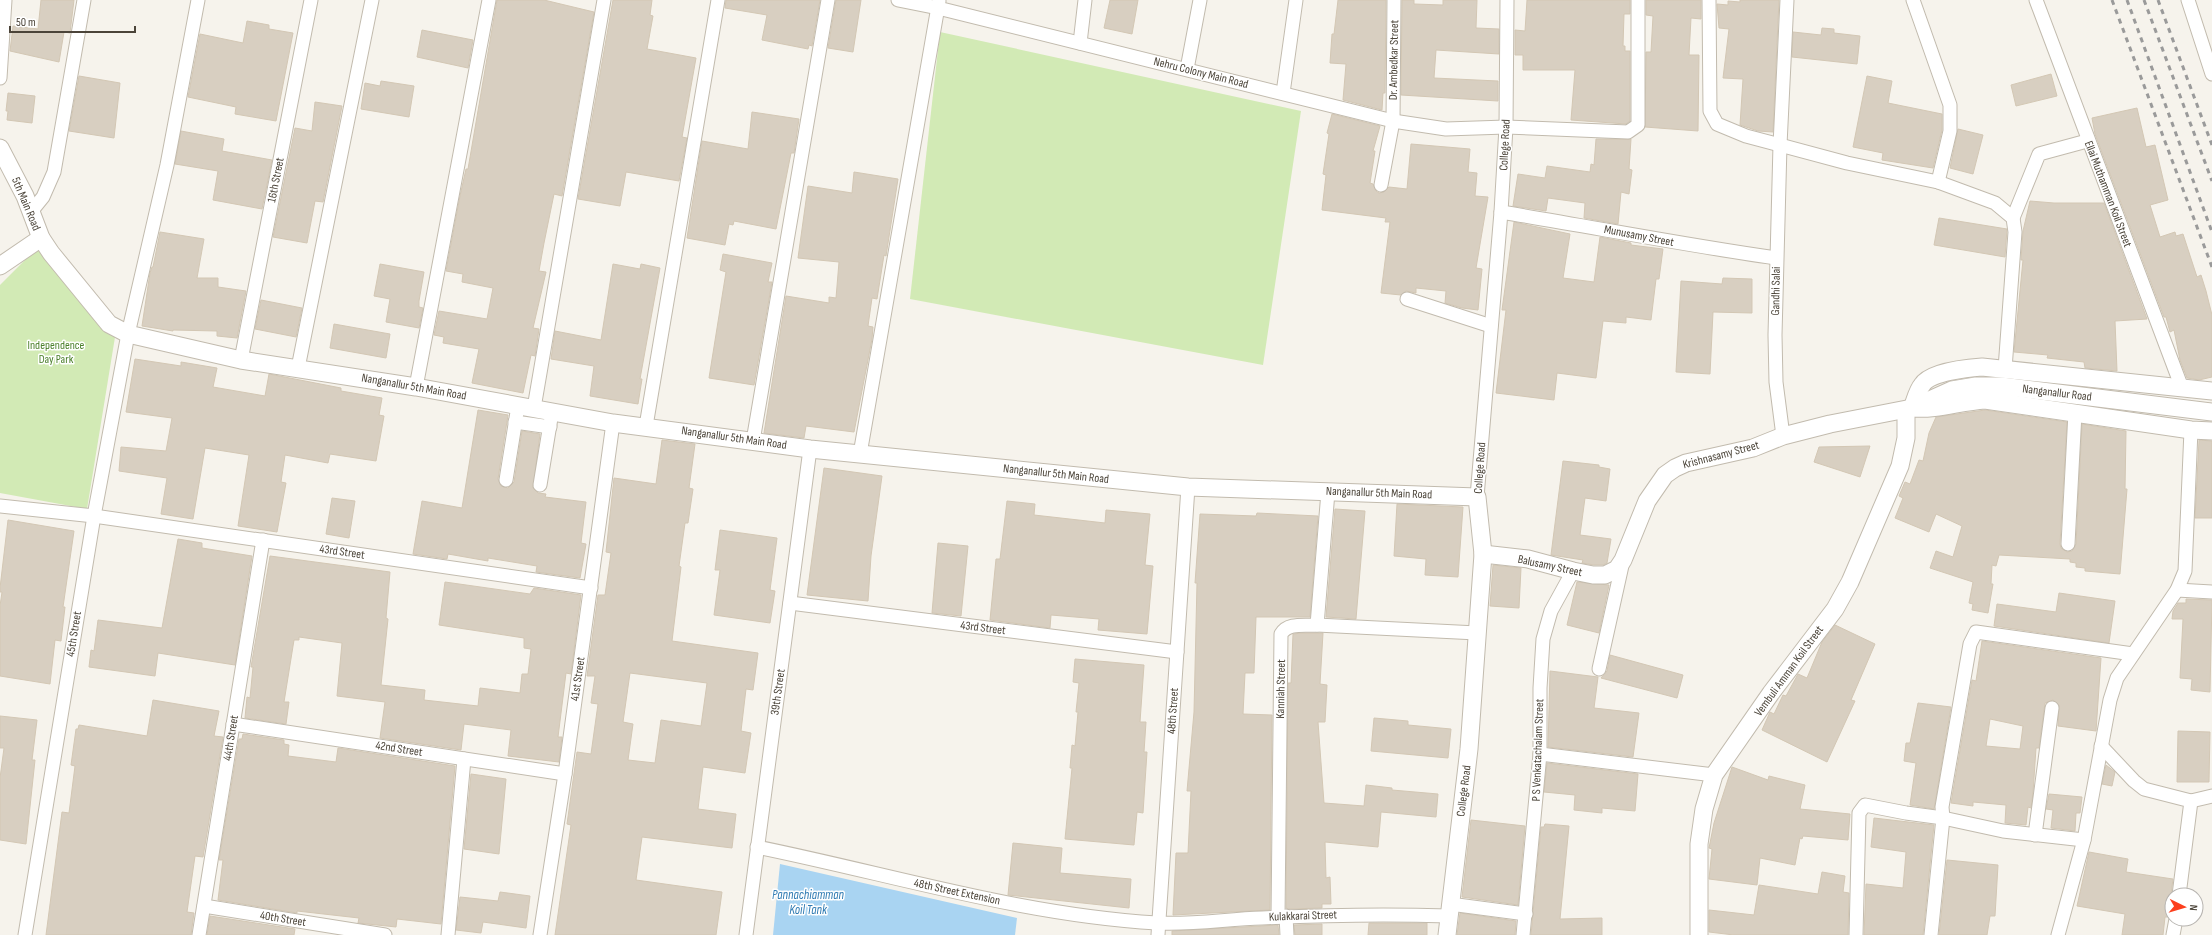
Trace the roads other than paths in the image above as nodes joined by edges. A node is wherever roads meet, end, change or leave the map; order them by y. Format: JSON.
{"nodes":[{"id":1,"x":5,"y":0,"type":"edge"},
{"id":2,"x":84,"y":0,"type":"edge"},
{"id":3,"x":198,"y":0,"type":"edge"},
{"id":4,"x":311,"y":0,"type":"edge"},
{"id":5,"x":372,"y":0,"type":"edge"},
{"id":6,"x":489,"y":0,"type":"edge"},
{"id":7,"x":604,"y":0,"type":"edge"},
{"id":8,"x":718,"y":0,"type":"edge"},
{"id":9,"x":828,"y":0,"type":"edge"},
{"id":10,"x":898,"y":0,"type":"edge"},
{"id":11,"x":1085,"y":0,"type":"edge"},
{"id":12,"x":1200,"y":0,"type":"edge"},
{"id":13,"x":1296,"y":0,"type":"edge"},
{"id":14,"x":1394,"y":0,"type":"edge"},
{"id":15,"x":1507,"y":0,"type":"edge"},
{"id":16,"x":1638,"y":0,"type":"edge"},
{"id":17,"x":1708,"y":0,"type":"edge"},
{"id":18,"x":1787,"y":0,"type":"edge"},
{"id":19,"x":1913,"y":0,"type":"edge"},
{"id":20,"x":2036,"y":0,"type":"edge"},
{"id":21,"x":2188,"y":0,"type":"edge"},
{"id":22,"x":938,"y":4,"type":"edge"},
{"id":23,"x":1080,"y":43,"type":"junction"},
{"id":24,"x":1187,"y":70,"type":"junction"},
{"id":25,"x":2212,"y":74,"type":"edge"},
{"id":26,"x":0,"y":78,"type":"edge"},
{"id":27,"x":1283,"y":93,"type":"junction"},
{"id":28,"x":1393,"y":120,"type":"junction"},
{"id":29,"x":1506,"y":127,"type":"junction"},
{"id":30,"x":2087,"y":141,"type":"junction"},
{"id":31,"x":1780,"y":145,"type":"junction"},
{"id":32,"x":2,"y":157,"type":"edge"},
{"id":33,"x":1938,"y":182,"type":"junction"},
{"id":34,"x":1381,"y":185,"type":"dead end"},
{"id":35,"x":1501,"y":212,"type":"junction"},
{"id":36,"x":30,"y":213,"type":"junction"},
{"id":37,"x":2013,"y":218,"type":"junction"},
{"id":38,"x":41,"y":238,"type":"junction"},
{"id":39,"x":1776,"y":258,"type":"junction"},
{"id":40,"x":0,"y":266,"type":"edge"},
{"id":41,"x":1407,"y":299,"type":"dead end"},
{"id":42,"x":1492,"y":326,"type":"junction"},
{"id":43,"x":128,"y":334,"type":"junction"},
{"id":44,"x":241,"y":360,"type":"junction"},
{"id":45,"x":298,"y":368,"type":"junction"},
{"id":46,"x":2005,"y":369,"type":"junction"},
{"id":47,"x":416,"y":387,"type":"junction"},
{"id":48,"x":2182,"y":388,"type":"junction"},
{"id":49,"x":2212,"y":391,"type":"edge"},
{"id":50,"x":1909,"y":409,"type":"junction"},
{"id":51,"x":522,"y":412,"type":"junction"},
{"id":52,"x":2212,"y":412,"type":"edge"},
{"id":53,"x":2075,"y":413,"type":"junction"},
{"id":54,"x":551,"y":419,"type":"junction"},
{"id":55,"x":613,"y":423,"type":"junction"},
{"id":56,"x":646,"y":426,"type":"junction"},
{"id":57,"x":2191,"y":430,"type":"junction"},
{"id":58,"x":2212,"y":431,"type":"edge"},
{"id":59,"x":1783,"y":436,"type":"junction"},
{"id":60,"x":753,"y":441,"type":"junction"},
{"id":61,"x":810,"y":449,"type":"junction"},
{"id":62,"x":860,"y":454,"type":"junction"},
{"id":63,"x":506,"y":480,"type":"dead end"},
{"id":64,"x":540,"y":485,"type":"dead end"},
{"id":65,"x":1188,"y":487,"type":"junction"},
{"id":66,"x":1328,"y":492,"type":"junction"},
{"id":67,"x":1477,"y":497,"type":"junction"},
{"id":68,"x":0,"y":506,"type":"edge"},
{"id":69,"x":94,"y":516,"type":"junction"},
{"id":70,"x":263,"y":540,"type":"junction"},
{"id":71,"x":2068,"y":544,"type":"dead end"},
{"id":72,"x":1483,"y":554,"type":"junction"},
{"id":73,"x":1620,"y":565,"type":"junction"},
{"id":74,"x":1573,"y":571,"type":"junction"},
{"id":75,"x":590,"y":588,"type":"junction"},
{"id":76,"x":2177,"y":590,"type":"junction"},
{"id":77,"x":2212,"y":592,"type":"edge"},
{"id":78,"x":790,"y":603,"type":"junction"},
{"id":79,"x":1317,"y":626,"type":"junction"},
{"id":80,"x":1477,"y":634,"type":"junction"},
{"id":81,"x":1177,"y":652,"type":"junction"},
{"id":82,"x":2133,"y":654,"type":"junction"},
{"id":83,"x":1599,"y":669,"type":"dead end"},
{"id":84,"x":2052,"y":708,"type":"dead end"},
{"id":85,"x":234,"y":724,"type":"junction"},
{"id":86,"x":2101,"y":746,"type":"junction"},
{"id":87,"x":1540,"y":754,"type":"junction"},
{"id":88,"x":464,"y":759,"type":"junction"},
{"id":89,"x":565,"y":774,"type":"junction"},
{"id":90,"x":1714,"y":775,"type":"junction"},
{"id":91,"x":2212,"y":796,"type":"edge"},
{"id":92,"x":2191,"y":801,"type":"junction"},
{"id":93,"x":1943,"y":818,"type":"junction"},
{"id":94,"x":2036,"y":835,"type":"junction"},
{"id":95,"x":2084,"y":840,"type":"junction"},
{"id":96,"x":758,"y":847,"type":"junction"},
{"id":97,"x":2180,"y":887,"type":"edge"},
{"id":98,"x":204,"y":906,"type":"junction"},
{"id":99,"x":1449,"y":910,"type":"junction"},
{"id":100,"x":1526,"y":914,"type":"junction"},
{"id":101,"x":1282,"y":917,"type":"junction"},
{"id":102,"x":1158,"y":929,"type":"edge"},
{"id":103,"x":1201,"y":929,"type":"edge"},
{"id":104,"x":25,"y":935,"type":"edge"},
{"id":105,"x":200,"y":935,"type":"edge"},
{"id":106,"x":385,"y":935,"type":"edge"},
{"id":107,"x":448,"y":935,"type":"edge"},
{"id":108,"x":540,"y":935,"type":"edge"},
{"id":109,"x":746,"y":935,"type":"edge"},
{"id":110,"x":1287,"y":935,"type":"edge"},
{"id":111,"x":1447,"y":935,"type":"edge"},
{"id":112,"x":1523,"y":935,"type":"edge"},
{"id":113,"x":1699,"y":935,"type":"edge"},
{"id":114,"x":1856,"y":935,"type":"edge"},
{"id":115,"x":1931,"y":935,"type":"edge"},
{"id":116,"x":2058,"y":935,"type":"edge"}],
"edges":[{"from":1,"to":26,"type":"street"},
{"from":2,"to":36,"type":"street"},
{"from":3,"to":43,"type":"street","name":"45th Street"},
{"from":4,"to":44,"type":"street","name":"16th Street"},
{"from":5,"to":45,"type":"street"},
{"from":6,"to":47,"type":"street"},
{"from":7,"to":51,"type":"street"},
{"from":8,"to":56,"type":"street"},
{"from":9,"to":60,"type":"street"},
{"from":10,"to":22,"type":"street","name":"Nehru Colony Main Road"},
{"from":11,"to":23,"type":"street"},
{"from":12,"to":24,"type":"street"},
{"from":13,"to":27,"type":"street"},
{"from":14,"to":28,"type":"street","name":"Dr. Ambedkar Street"},
{"from":15,"to":29,"type":"street","name":"College Road"},
{"from":16,"to":29,"type":"street","name":"Nehru Colony Main Road"},
{"from":17,"to":31,"type":"street"},
{"from":18,"to":31,"type":"street","name":"Gandhi Salai"},
{"from":19,"to":33,"type":"street"},
{"from":20,"to":30,"type":"street","name":"Ellai Muthamman Koil Street"},
{"from":21,"to":25,"type":"street"},
{"from":22,"to":23,"type":"street","name":"Nehru Colony Main Road"},
{"from":22,"to":62,"type":"street"},
{"from":23,"to":24,"type":"street","name":"Nehru Colony Main Road"},
{"from":24,"to":27,"type":"street","name":"Nehru Colony Main Road"},
{"from":27,"to":28,"type":"street","name":"Nehru Colony Main Road"},
{"from":28,"to":29,"type":"street","name":"Nehru Colony Main Road"},
{"from":28,"to":34,"type":"street","name":"Dr. Ambedkar Street"},
{"from":29,"to":35,"type":"street","name":"College Road"},
{"from":30,"to":37,"type":"street"},
{"from":30,"to":48,"type":"street","name":"Ellai Muthamman Koil Street"},
{"from":31,"to":33,"type":"street"},
{"from":31,"to":39,"type":"street","name":"Gandhi Salai"},
{"from":32,"to":36,"type":"street","name":"5th Main Road"},
{"from":33,"to":37,"type":"street"},
{"from":35,"to":39,"type":"street","name":"Munusamy Street"},
{"from":35,"to":42,"type":"street","name":"College Road"},
{"from":36,"to":38,"type":"street","name":"5th Main Road"},
{"from":37,"to":46,"type":"street"},
{"from":38,"to":40,"type":"street"},
{"from":38,"to":43,"type":"street","name":"Nanganallur 5th Main Road"},
{"from":39,"to":59,"type":"street","name":"Gandhi Salai"},
{"from":41,"to":42,"type":"street"},
{"from":42,"to":67,"type":"street","name":"College Road"},
{"from":43,"to":44,"type":"street","name":"Nanganallur 5th Main Road"},
{"from":43,"to":69,"type":"street","name":"45th Street"},
{"from":44,"to":45,"type":"street","name":"Nanganallur 5th Main Road"},
{"from":45,"to":47,"type":"street","name":"Nanganallur 5th Main Road"},
{"from":46,"to":48,"type":"street"},
{"from":46,"to":50,"type":"street"},
{"from":47,"to":51,"type":"street","name":"Nanganallur 5th Main Road"},
{"from":48,"to":49,"type":"street"},
{"from":50,"to":52,"type":"street","name":"Nanganallur Road"},
{"from":50,"to":53,"type":"street"},
{"from":50,"to":59,"type":"street","name":"Krishnasamy Street"},
{"from":50,"to":90,"type":"street","name":"Vembuli Amman Koil Street"},
{"from":51,"to":54,"type":"street","name":"Nanganallur 5th Main Road"},
{"from":51,"to":54,"type":"street"},
{"from":51,"to":63,"type":"street"},
{"from":53,"to":57,"type":"street"},
{"from":53,"to":71,"type":"street"},
{"from":54,"to":55,"type":"street","name":"Nanganallur 5th Main Road"},
{"from":54,"to":64,"type":"street"},
{"from":55,"to":56,"type":"street","name":"Nanganallur 5th Main Road"},
{"from":55,"to":75,"type":"street","name":"41st Street"},
{"from":56,"to":60,"type":"street","name":"Nanganallur 5th Main Road"},
{"from":57,"to":58,"type":"street"},
{"from":57,"to":76,"type":"street"},
{"from":59,"to":73,"type":"street","name":"Krishnasamy Street"},
{"from":60,"to":61,"type":"street","name":"Nanganallur 5th Main Road"},
{"from":61,"to":62,"type":"street","name":"Nanganallur 5th Main Road"},
{"from":61,"to":78,"type":"street","name":"39th Street"},
{"from":62,"to":65,"type":"street","name":"Nanganallur 5th Main Road"},
{"from":65,"to":66,"type":"street","name":"Nanganallur 5th Main Road"},
{"from":65,"to":81,"type":"street","name":"48th Street"},
{"from":66,"to":67,"type":"street","name":"Nanganallur 5th Main Road"},
{"from":66,"to":79,"type":"street"},
{"from":67,"to":72,"type":"street","name":"College Road"},
{"from":68,"to":69,"type":"street","name":"43rd Street"},
{"from":69,"to":70,"type":"street","name":"43rd Street"},
{"from":69,"to":104,"type":"street","name":"45th Street"},
{"from":70,"to":75,"type":"street","name":"43rd Street"},
{"from":70,"to":85,"type":"street","name":"44th Street"},
{"from":72,"to":74,"type":"street","name":"Balusamy Street"},
{"from":72,"to":80,"type":"street","name":"College Road"},
{"from":73,"to":74,"type":"street","name":"Balusamy Street"},
{"from":73,"to":83,"type":"street"},
{"from":74,"to":87,"type":"street","name":"P S Venkatachalam Street"},
{"from":75,"to":89,"type":"street","name":"41st Street"},
{"from":76,"to":77,"type":"street"},
{"from":76,"to":82,"type":"street"},
{"from":78,"to":81,"type":"street","name":"43rd Street"},
{"from":78,"to":96,"type":"street","name":"39th Street"},
{"from":79,"to":80,"type":"street","name":"Kanniah Street"},
{"from":79,"to":101,"type":"street","name":"Kanniah Street"},
{"from":80,"to":99,"type":"street","name":"College Road"},
{"from":81,"to":102,"type":"street","name":"48th Street"},
{"from":82,"to":86,"type":"street"},
{"from":82,"to":93,"type":"street"},
{"from":84,"to":94,"type":"street"},
{"from":85,"to":88,"type":"street","name":"42nd Street"},
{"from":85,"to":98,"type":"street","name":"44th Street"},
{"from":86,"to":92,"type":"street"},
{"from":86,"to":95,"type":"street"},
{"from":87,"to":90,"type":"street"},
{"from":87,"to":100,"type":"street","name":"P S Venkatachalam Street"},
{"from":88,"to":89,"type":"street","name":"42nd Street"},
{"from":88,"to":107,"type":"street"},
{"from":89,"to":108,"type":"street","name":"41st Street"},
{"from":90,"to":113,"type":"street","name":"Vembuli Amman Koil Street"},
{"from":91,"to":92,"type":"street"},
{"from":92,"to":97,"type":"street"},
{"from":93,"to":94,"type":"street"},
{"from":93,"to":114,"type":"street"},
{"from":93,"to":115,"type":"street"},
{"from":94,"to":95,"type":"street"},
{"from":95,"to":116,"type":"street"},
{"from":96,"to":102,"type":"street","name":"48th Street Extension"},
{"from":96,"to":109,"type":"street","name":"39th Street"},
{"from":98,"to":105,"type":"street","name":"44th Street"},
{"from":98,"to":106,"type":"street","name":"40th Street"},
{"from":99,"to":100,"type":"street","name":"Kulakkarai Street"},
{"from":99,"to":101,"type":"street","name":"Kulakkarai Street"},
{"from":99,"to":111,"type":"street","name":"College Road"},
{"from":100,"to":112,"type":"street","name":"P S Venkatachalam Street"},
{"from":101,"to":103,"type":"street","name":"Kulakkarai Street"},
{"from":101,"to":110,"type":"street","name":"Kanniah Street"},
{"from":102,"to":103,"type":"street","name":"Kulakkarai Street"}]}
